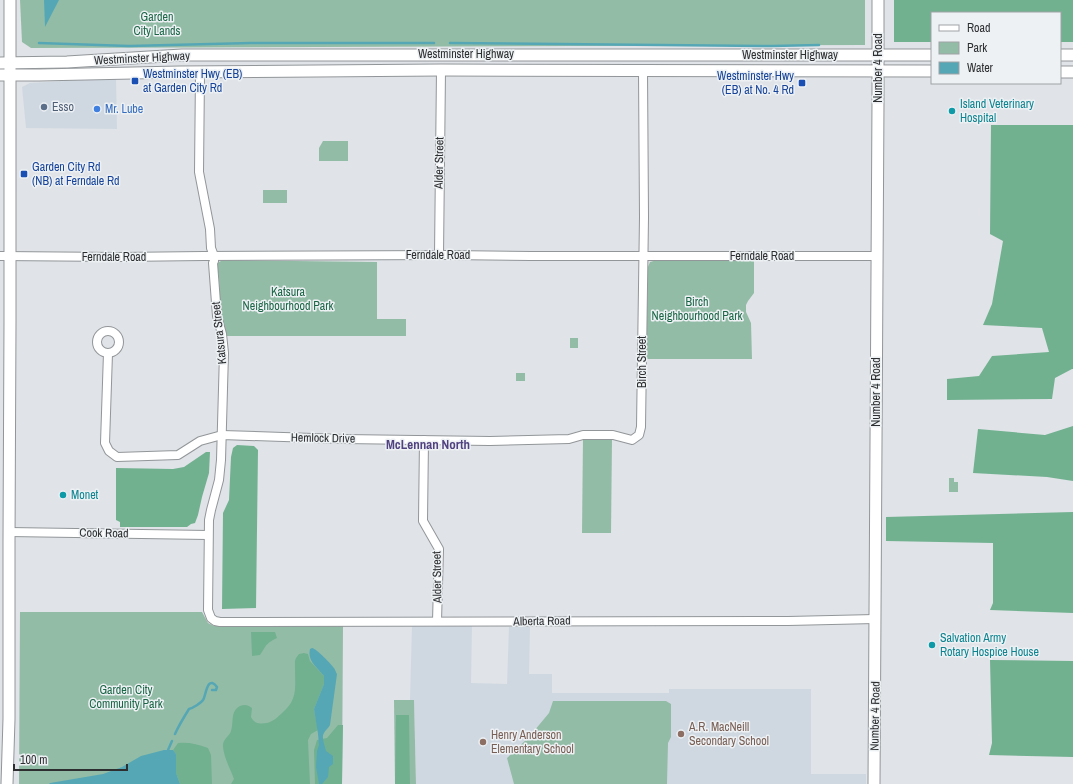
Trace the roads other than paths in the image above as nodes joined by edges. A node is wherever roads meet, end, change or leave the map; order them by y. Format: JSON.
{"nodes":[{"id":1,"x":10,"y":0,"type":"edge"},
{"id":2,"x":878,"y":0,"type":"edge"},
{"id":3,"x":441,"y":54,"type":"junction"},
{"id":4,"x":878,"y":55,"type":"junction"},
{"id":5,"x":931,"y":55,"type":"edge"},
{"id":6,"x":1061,"y":55,"type":"edge"},
{"id":7,"x":1073,"y":55,"type":"edge"},
{"id":8,"x":5,"y":63,"type":"edge"},
{"id":9,"x":441,"y":70,"type":"junction"},
{"id":10,"x":643,"y":71,"type":"junction"},
{"id":11,"x":878,"y":71,"type":"junction"},
{"id":12,"x":931,"y":71,"type":"edge"},
{"id":13,"x":200,"y":72,"type":"junction"},
{"id":14,"x":1061,"y":72,"type":"edge"},
{"id":15,"x":1073,"y":72,"type":"edge"},
{"id":16,"x":5,"y":75,"type":"edge"},
{"id":17,"x":439,"y":255,"type":"junction"},
{"id":18,"x":643,"y":255,"type":"junction"},
{"id":19,"x":5,"y":256,"type":"edge"},
{"id":20,"x":214,"y":256,"type":"junction"},
{"id":21,"x":877,"y":256,"type":"junction"},
{"id":22,"x":108,"y":353,"type":"dead end"},
{"id":23,"x":639,"y":435,"type":"joint"},
{"id":24,"x":222,"y":436,"type":"junction"},
{"id":25,"x":424,"y":440,"type":"junction"},
{"id":26,"x":4,"y":532,"type":"edge"},
{"id":27,"x":208,"y":535,"type":"junction"},
{"id":28,"x":211,"y":618,"type":"joint"},
{"id":29,"x":875,"y":619,"type":"junction"},
{"id":30,"x":437,"y":621,"type":"junction"},
{"id":31,"x":7,"y":784,"type":"edge"},
{"id":32,"x":874,"y":784,"type":"edge"}],
"edges":[{"from":1,"to":8,"type":"main road"},
{"from":2,"to":4,"type":"main road","name":"Number 4 Road"},
{"from":3,"to":4,"type":"main road","name":"Westminster Highway"},
{"from":3,"to":8,"type":"main road","name":"Westminster Highway"},
{"from":3,"to":9,"type":"main road"},
{"from":4,"to":5,"type":"main road","name":"Westminster Highway"},
{"from":4,"to":11,"type":"main road","name":"Number 4 Road"},
{"from":6,"to":7,"type":"main road"},
{"from":8,"to":16,"type":"main road"},
{"from":9,"to":10,"type":"main road","name":"Westminster Highway"},
{"from":9,"to":13,"type":"main road","name":"Westminster Highway"},
{"from":9,"to":17,"type":"street","name":"Alder Street"},
{"from":10,"to":11,"type":"main road","name":"Westminster Highway"},
{"from":10,"to":18,"type":"street","name":"Birch Street"},
{"from":11,"to":12,"type":"main road","name":"Westminster Highway"},
{"from":11,"to":21,"type":"main road","name":"Number 4 Road"},
{"from":13,"to":16,"type":"main road","name":"Westminster Highway"},
{"from":13,"to":20,"type":"street","name":"Katsura Street"},
{"from":14,"to":15,"type":"main road"},
{"from":16,"to":19,"type":"main road"},
{"from":17,"to":18,"type":"street","name":"Ferndale Road"},
{"from":17,"to":20,"type":"street","name":"Ferndale Road"},
{"from":18,"to":21,"type":"street","name":"Ferndale Road"},
{"from":18,"to":23,"type":"street","name":"Birch Street"},
{"from":19,"to":20,"type":"street","name":"Ferndale Road"},
{"from":19,"to":26,"type":"main road"},
{"from":20,"to":24,"type":"street","name":"Katsura Street"},
{"from":21,"to":29,"type":"main road","name":"Number 4 Road"},
{"from":22,"to":24,"type":"street","name":"Hemlock Drive"},
{"from":23,"to":25,"type":"street","name":"Hemlock Drive"},
{"from":24,"to":25,"type":"street","name":"Hemlock Drive"},
{"from":24,"to":27,"type":"street","name":"Katsura Street"},
{"from":25,"to":30,"type":"street","name":"Alder Street"},
{"from":26,"to":27,"type":"street","name":"Cook Road"},
{"from":26,"to":31,"type":"main road"},
{"from":27,"to":28,"type":"street","name":"Katsura Street"},
{"from":28,"to":30,"type":"street","name":"Alberta Road"},
{"from":29,"to":30,"type":"street","name":"Alberta Road"},
{"from":29,"to":32,"type":"main road","name":"Number 4 Road"}]}
